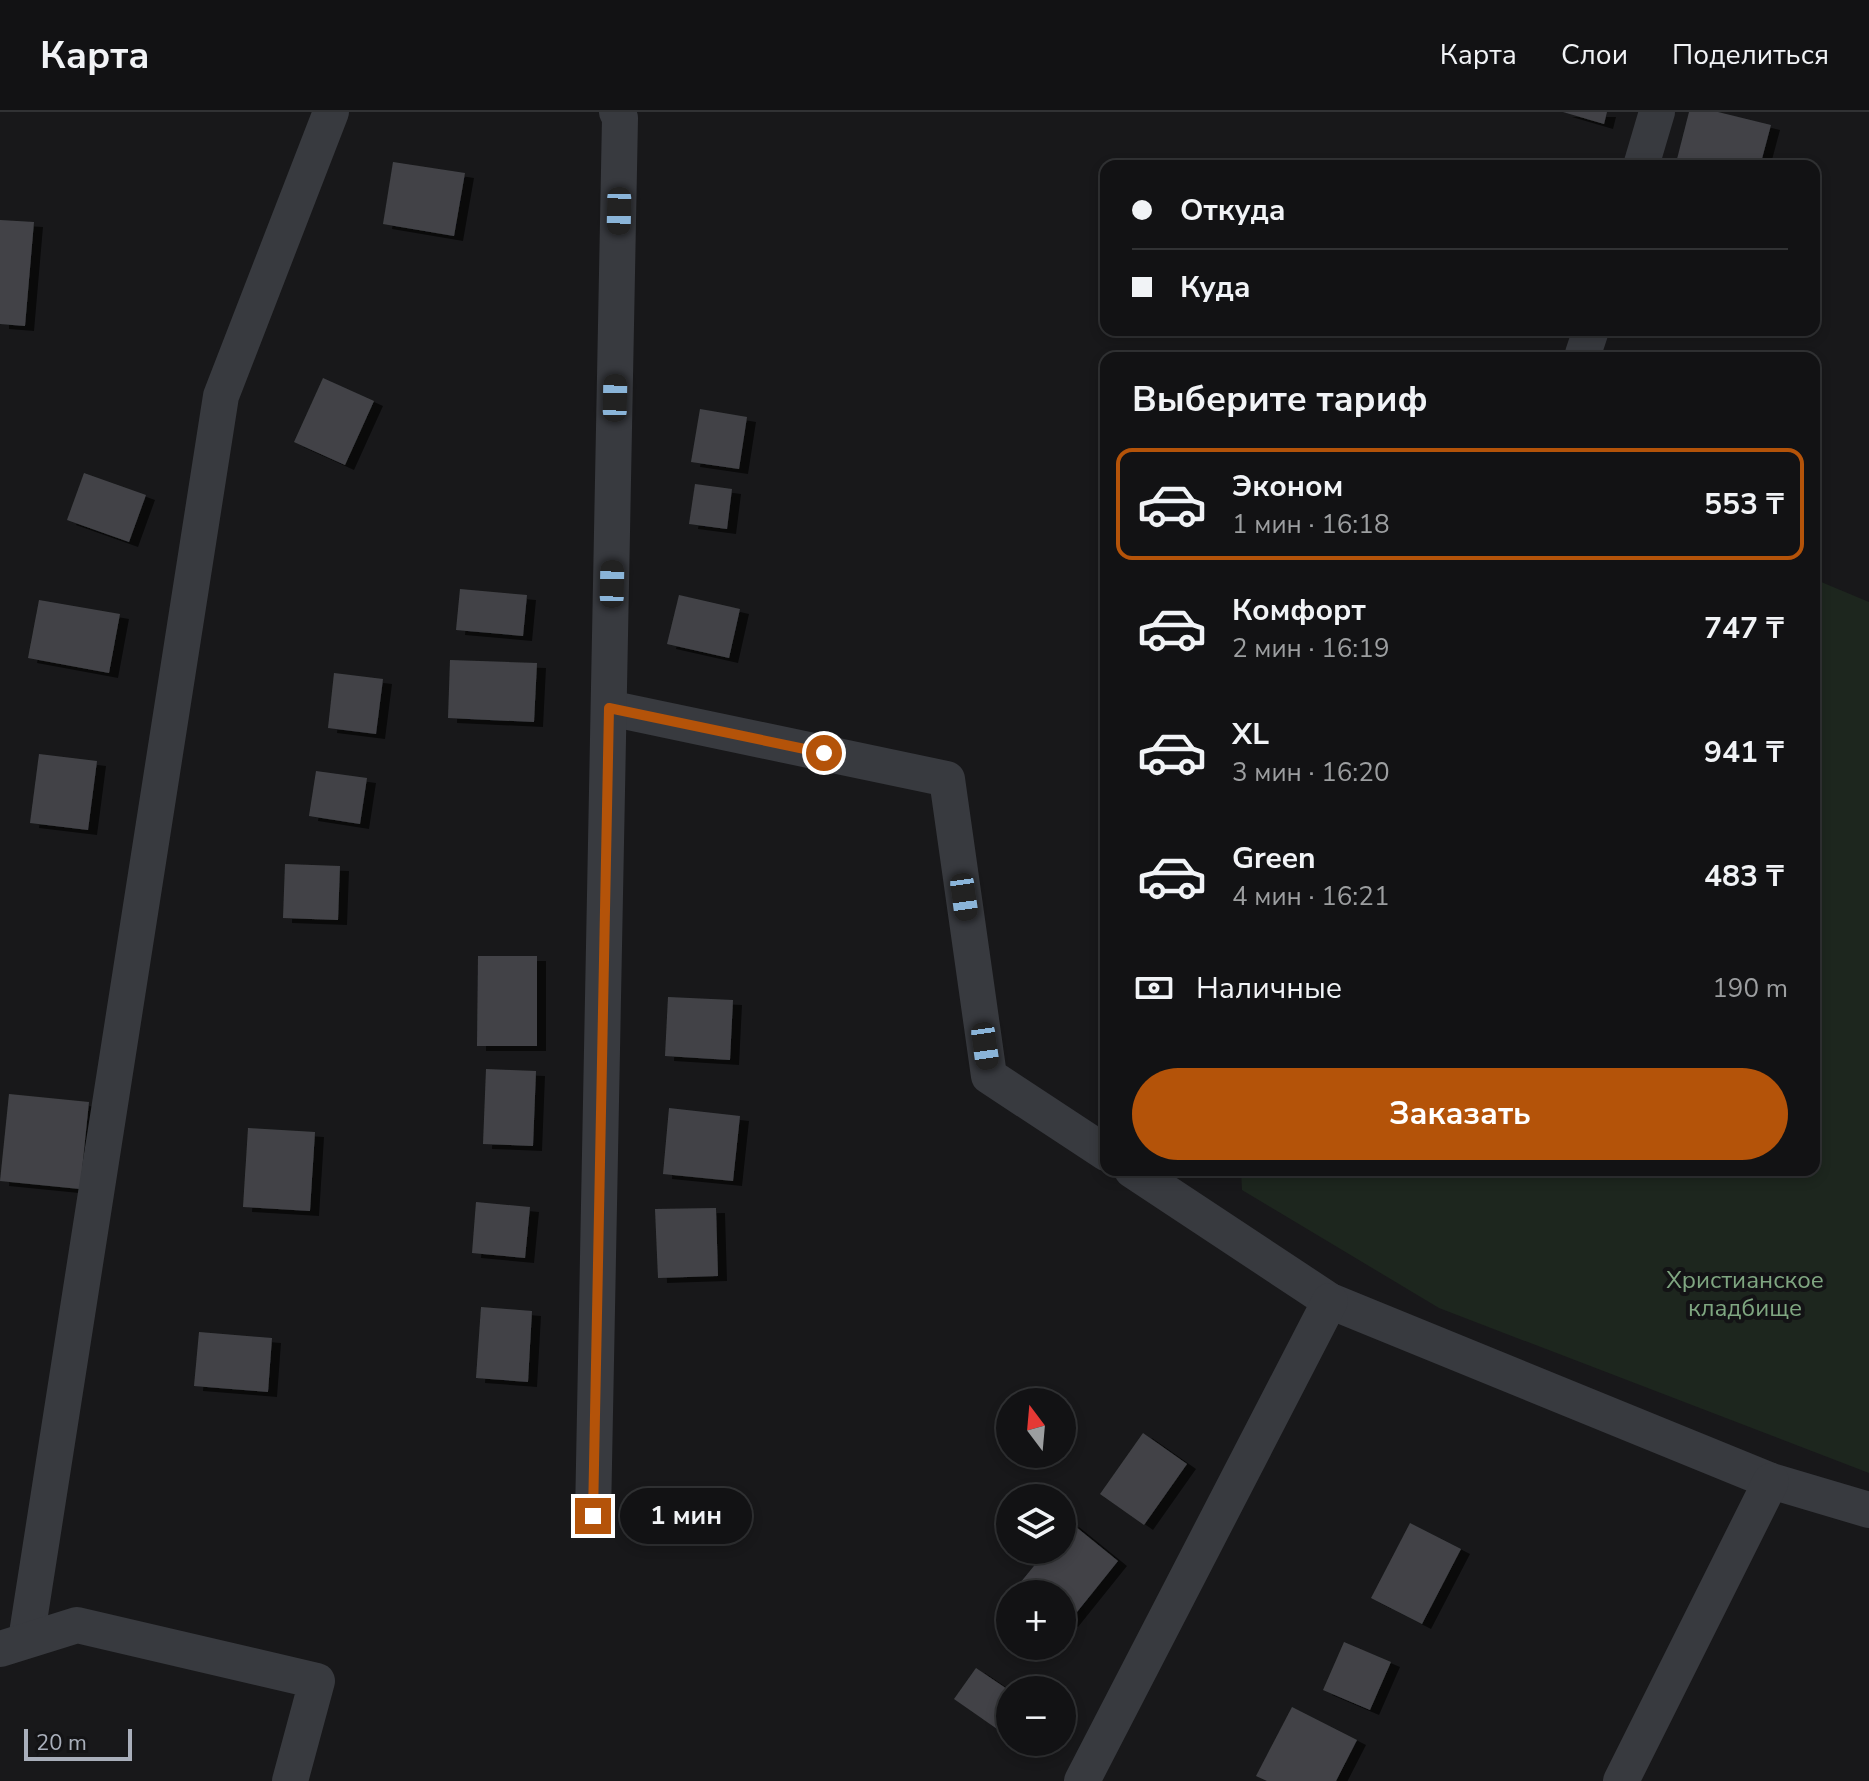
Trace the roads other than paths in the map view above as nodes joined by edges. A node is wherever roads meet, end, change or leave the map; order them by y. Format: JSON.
{"nodes":[{"id":1,"x":331,"y":112,"type":"edge"},
{"id":2,"x":617,"y":112,"type":"edge"},
{"id":3,"x":1657,"y":112,"type":"edge"},
{"id":4,"x":1643,"y":160,"type":"edge"},
{"id":5,"x":609,"y":708,"type":"junction"},
{"id":6,"x":1100,"y":1149,"type":"edge"},
{"id":7,"x":1141,"y":1176,"type":"edge"},
{"id":8,"x":1330,"y":1301,"type":"junction"},
{"id":9,"x":1771,"y":1481,"type":"junction"},
{"id":10,"x":1869,"y":1510,"type":"edge"},
{"id":11,"x":593,"y":1516,"type":"dead end"},
{"id":12,"x":13,"y":1644,"type":"edge"},
{"id":13,"x":290,"y":1781,"type":"edge"},
{"id":14,"x":1082,"y":1781,"type":"edge"},
{"id":15,"x":1621,"y":1781,"type":"edge"}],
"edges":[{"from":1,"to":12,"type":"street"},
{"from":2,"to":5,"type":"street"},
{"from":3,"to":4,"type":"street"},
{"from":5,"to":6,"type":"street"},
{"from":5,"to":11,"type":"street"},
{"from":7,"to":8,"type":"street"},
{"from":8,"to":9,"type":"street"},
{"from":8,"to":14,"type":"street"},
{"from":9,"to":10,"type":"street"},
{"from":9,"to":15,"type":"street"},
{"from":12,"to":13,"type":"street"}]}
